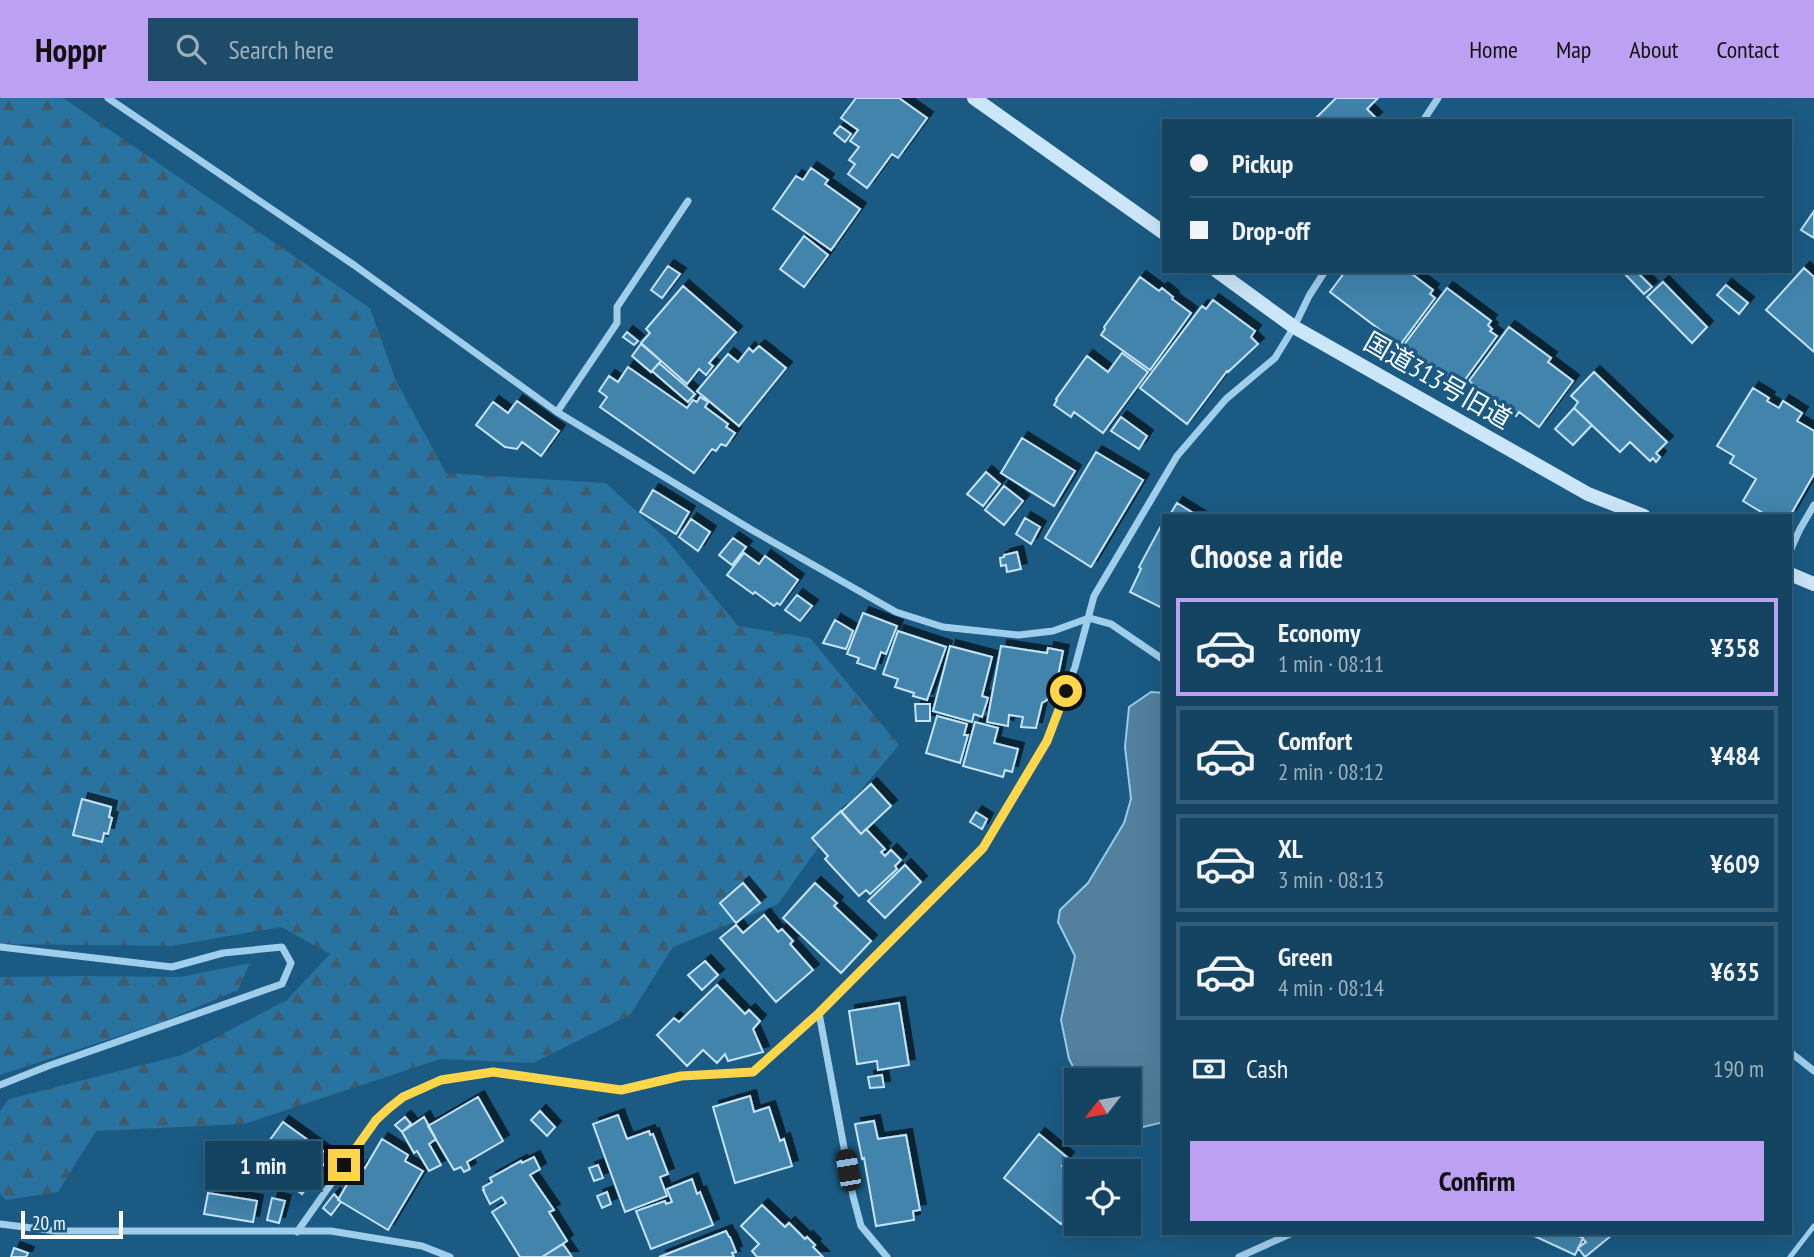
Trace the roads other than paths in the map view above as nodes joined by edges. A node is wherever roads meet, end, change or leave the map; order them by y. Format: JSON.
{"nodes":[{"id":1,"x":107,"y":98,"type":"edge"},
{"id":2,"x":974,"y":98,"type":"edge"},
{"id":3,"x":1438,"y":98,"type":"edge"},
{"id":4,"x":1424,"y":119,"type":"edge"},
{"id":5,"x":688,"y":201,"type":"dead end"},
{"id":6,"x":1162,"y":232,"type":"edge"},
{"id":7,"x":1220,"y":273,"type":"edge"},
{"id":8,"x":1324,"y":273,"type":"edge"},
{"id":9,"x":1294,"y":327,"type":"junction"},
{"id":10,"x":557,"y":412,"type":"junction"},
{"id":11,"x":1814,"y":505,"type":"edge"},
{"id":12,"x":1638,"y":514,"type":"edge"},
{"id":13,"x":1792,"y":547,"type":"edge"},
{"id":14,"x":1792,"y":575,"type":"edge"},
{"id":15,"x":1814,"y":584,"type":"edge"},
{"id":16,"x":1088,"y":618,"type":"junction"},
{"id":17,"x":1162,"y":659,"type":"edge"},
{"id":18,"x":0,"y":947,"type":"edge"},
{"id":19,"x":819,"y":1013,"type":"junction"},
{"id":20,"x":1792,"y":1054,"type":"edge"},
{"id":21,"x":1814,"y":1071,"type":"edge"},
{"id":22,"x":0,"y":1086,"type":"edge"},
{"id":23,"x":0,"y":1224,"type":"edge"},
{"id":24,"x":1814,"y":1226,"type":"edge"},
{"id":25,"x":297,"y":1232,"type":"junction"},
{"id":26,"x":1288,"y":1235,"type":"edge"},
{"id":27,"x":450,"y":1257,"type":"edge"},
{"id":28,"x":887,"y":1257,"type":"edge"},
{"id":29,"x":1239,"y":1257,"type":"edge"},
{"id":30,"x":1790,"y":1257,"type":"edge"}],
"edges":[{"from":1,"to":10,"type":"street"},
{"from":2,"to":6,"type":"street"},
{"from":3,"to":4,"type":"street"},
{"from":5,"to":10,"type":"street"},
{"from":7,"to":9,"type":"street","name":"国道313号旧道"},
{"from":8,"to":9,"type":"street"},
{"from":9,"to":12,"type":"street","name":"国道313号旧道"},
{"from":9,"to":16,"type":"street"},
{"from":10,"to":16,"type":"street"},
{"from":11,"to":13,"type":"street"},
{"from":14,"to":15,"type":"street"},
{"from":16,"to":17,"type":"street"},
{"from":16,"to":19,"type":"street"},
{"from":18,"to":22,"type":"street"},
{"from":19,"to":25,"type":"street"},
{"from":19,"to":28,"type":"street"},
{"from":20,"to":21,"type":"street"},
{"from":23,"to":25,"type":"street"},
{"from":24,"to":30,"type":"lane"},
{"from":25,"to":27,"type":"street"},
{"from":26,"to":29,"type":"street"}]}
